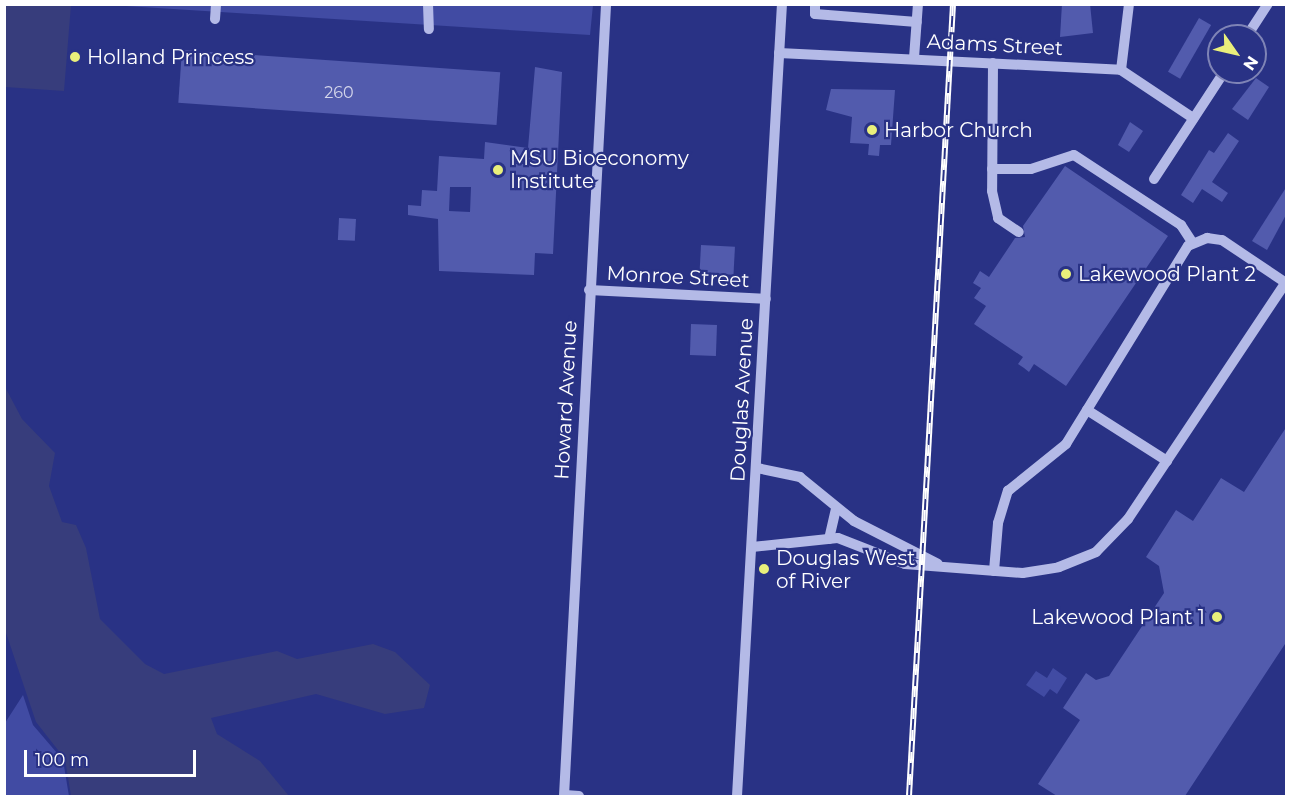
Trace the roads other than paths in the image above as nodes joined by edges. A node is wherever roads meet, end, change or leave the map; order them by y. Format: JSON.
{"nodes":[{"id":1,"x":216,"y":4,"type":"edge"},
{"id":2,"x":428,"y":4,"type":"edge"},
{"id":3,"x":606,"y":4,"type":"edge"},
{"id":4,"x":782,"y":4,"type":"edge"},
{"id":5,"x":815,"y":4,"type":"edge"},
{"id":6,"x":918,"y":4,"type":"edge"},
{"id":7,"x":1129,"y":4,"type":"edge"},
{"id":8,"x":1268,"y":4,"type":"edge"},
{"id":9,"x":215,"y":19,"type":"dead end"},
{"id":10,"x":916,"y":22,"type":"junction"},
{"id":11,"x":1255,"y":24,"type":"edge"},
{"id":12,"x":429,"y":29,"type":"dead end"},
{"id":13,"x":779,"y":53,"type":"junction"},
{"id":14,"x":914,"y":58,"type":"junction"},
{"id":15,"x":993,"y":63,"type":"junction"},
{"id":16,"x":1121,"y":70,"type":"junction"},
{"id":17,"x":1216,"y":84,"type":"edge"},
{"id":18,"x":1193,"y":118,"type":"junction"},
{"id":19,"x":992,"y":169,"type":"junction"},
{"id":20,"x":1154,"y":179,"type":"dead end"},
{"id":21,"x":1019,"y":232,"type":"dead end"},
{"id":22,"x":1192,"y":242,"type":"junction"},
{"id":23,"x":1286,"y":282,"type":"edge"},
{"id":24,"x":589,"y":290,"type":"junction"},
{"id":25,"x":766,"y":299,"type":"junction"},
{"id":26,"x":1087,"y":410,"type":"junction"},
{"id":27,"x":1167,"y":461,"type":"junction"},
{"id":28,"x":757,"y":468,"type":"junction"},
{"id":29,"x":836,"y":509,"type":"junction"},
{"id":30,"x":829,"y":539,"type":"junction"},
{"id":31,"x":752,"y":548,"type":"junction"},
{"id":32,"x":941,"y":565,"type":"junction"},
{"id":33,"x":994,"y":571,"type":"junction"},
{"id":34,"x":564,"y":796,"type":"edge"},
{"id":35,"x":579,"y":796,"type":"edge"},
{"id":36,"x":736,"y":796,"type":"edge"}],
"edges":[{"from":1,"to":9,"type":"street"},
{"from":2,"to":12,"type":"street"},
{"from":3,"to":24,"type":"street","name":"Howard Avenue"},
{"from":4,"to":13,"type":"street","name":"Douglas Avenue"},
{"from":5,"to":10,"type":"street"},
{"from":6,"to":10,"type":"street"},
{"from":7,"to":16,"type":"street"},
{"from":8,"to":11,"type":"street"},
{"from":10,"to":14,"type":"street"},
{"from":13,"to":14,"type":"street","name":"Adams Street"},
{"from":13,"to":25,"type":"street","name":"Douglas Avenue"},
{"from":14,"to":15,"type":"street","name":"Adams Street"},
{"from":15,"to":16,"type":"street","name":"Adams Street"},
{"from":15,"to":19,"type":"street"},
{"from":16,"to":18,"type":"street"},
{"from":17,"to":18,"type":"street"},
{"from":18,"to":20,"type":"street"},
{"from":19,"to":21,"type":"street"},
{"from":19,"to":22,"type":"street"},
{"from":22,"to":23,"type":"street"},
{"from":22,"to":26,"type":"street"},
{"from":23,"to":27,"type":"street"},
{"from":24,"to":25,"type":"street","name":"Monroe Street"},
{"from":24,"to":34,"type":"street","name":"Howard Avenue"},
{"from":25,"to":28,"type":"street","name":"Douglas Avenue"},
{"from":26,"to":27,"type":"street"},
{"from":26,"to":33,"type":"street"},
{"from":27,"to":33,"type":"street"},
{"from":28,"to":29,"type":"street"},
{"from":28,"to":31,"type":"street","name":"Douglas Avenue"},
{"from":29,"to":30,"type":"street"},
{"from":29,"to":32,"type":"street"},
{"from":30,"to":31,"type":"street"},
{"from":30,"to":32,"type":"street"},
{"from":31,"to":36,"type":"street","name":"Douglas Avenue"},
{"from":32,"to":33,"type":"street"},
{"from":34,"to":35,"type":"street"}]}
